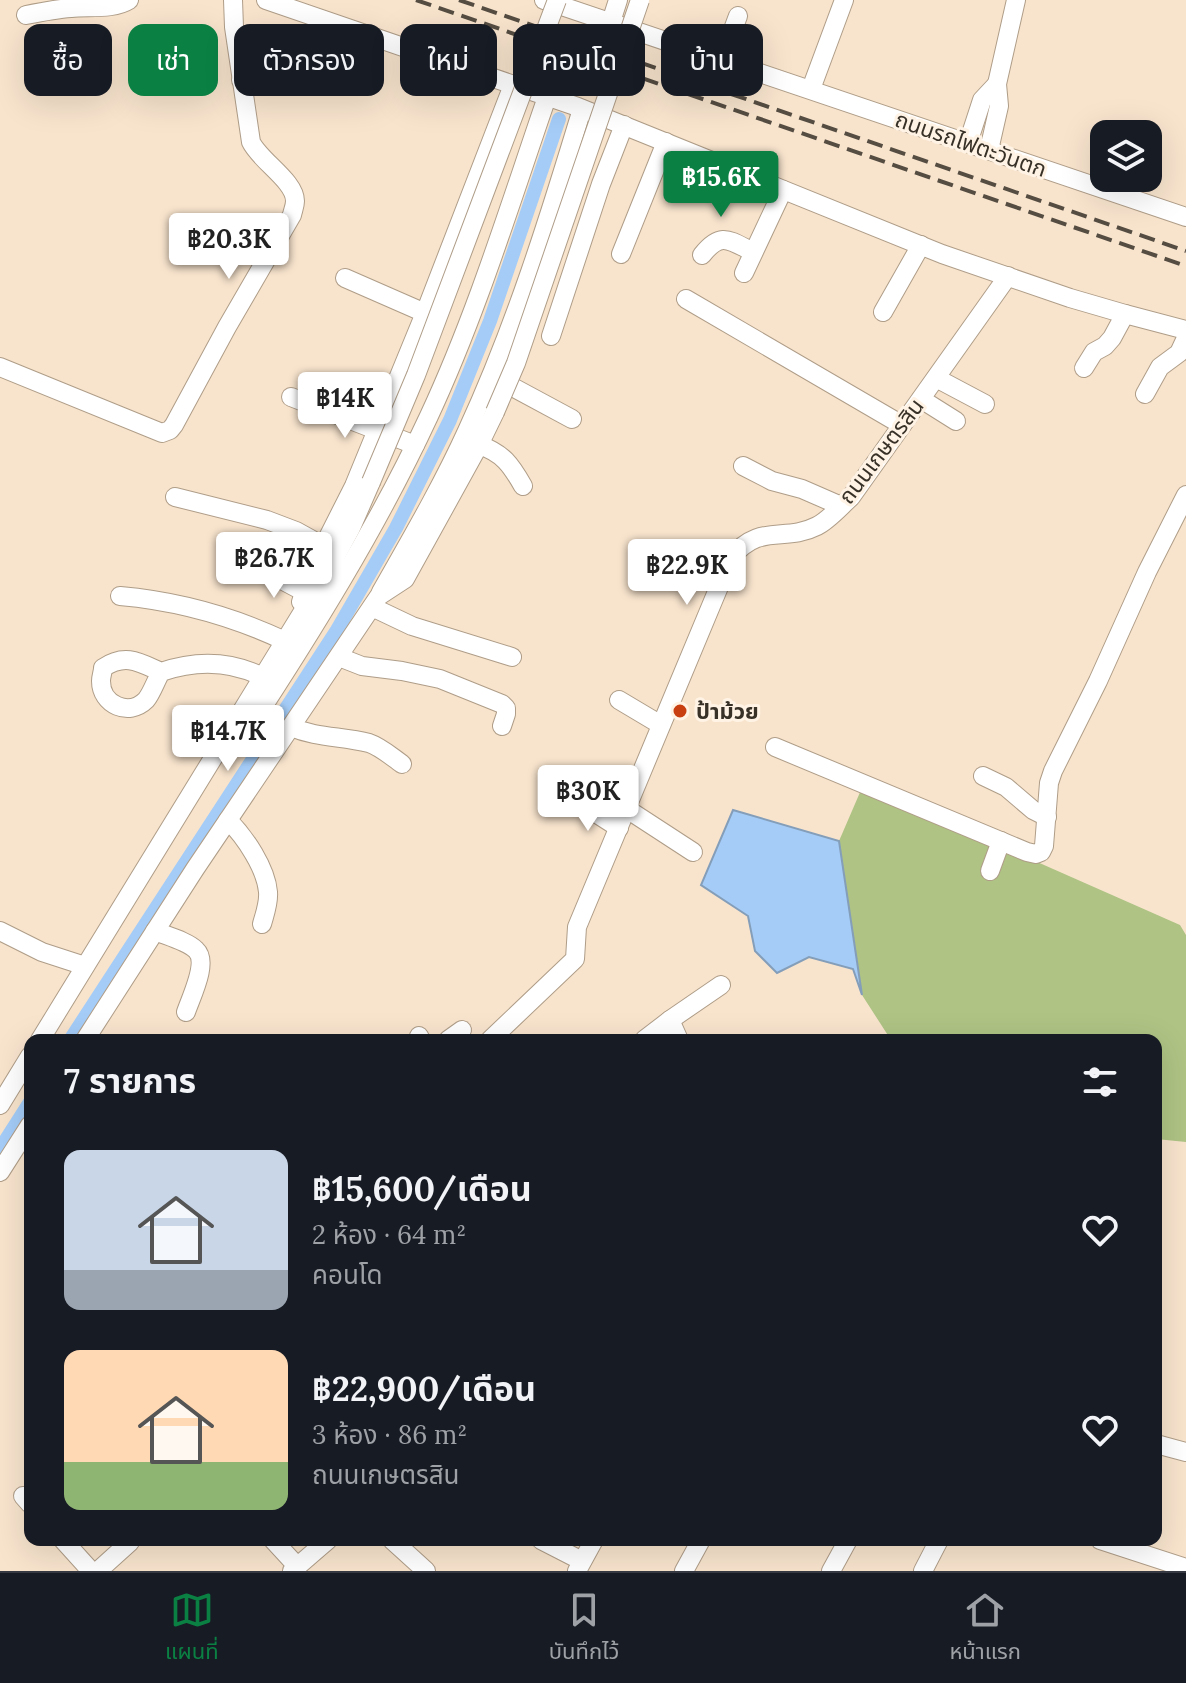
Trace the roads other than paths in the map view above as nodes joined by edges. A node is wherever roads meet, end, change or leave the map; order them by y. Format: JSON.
{"nodes":[{"id":1,"x":129,"y":0,"type":"edge"},
{"id":2,"x":233,"y":0,"type":"edge"},
{"id":3,"x":266,"y":0,"type":"edge"},
{"id":4,"x":545,"y":0,"type":"edge"},
{"id":5,"x":618,"y":0,"type":"edge"},
{"id":6,"x":634,"y":0,"type":"edge"},
{"id":7,"x":640,"y":0,"type":"edge"},
{"id":8,"x":844,"y":0,"type":"edge"},
{"id":9,"x":1016,"y":0,"type":"edge"},
{"id":10,"x":569,"y":3,"type":"edge"},
{"id":11,"x":26,"y":15,"type":"dead end"},
{"id":12,"x":738,"y":16,"type":"dead end"},
{"id":13,"x":611,"y":22,"type":"junction"},
{"id":14,"x":335,"y":24,"type":"edge"},
{"id":15,"x":617,"y":24,"type":"edge"},
{"id":16,"x":638,"y":24,"type":"edge"},
{"id":17,"x":735,"y":24,"type":"edge"},
{"id":18,"x":234,"y":27,"type":"edge"},
{"id":19,"x":384,"y":41,"type":"edge"},
{"id":20,"x":763,"y":73,"type":"edge"},
{"id":21,"x":997,"y":84,"type":"junction"},
{"id":22,"x":513,"y":85,"type":"joint"},
{"id":23,"x":811,"y":89,"type":"junction"},
{"id":24,"x":244,"y":96,"type":"edge"},
{"id":25,"x":544,"y":96,"type":"edge"},
{"id":26,"x":547,"y":97,"type":"junction"},
{"id":27,"x":580,"y":108,"type":"junction"},
{"id":28,"x":624,"y":125,"type":"junction"},
{"id":29,"x":666,"y":142,"type":"junction"},
{"id":30,"x":968,"y":143,"type":"junction"},
{"id":31,"x":989,"y":150,"type":"junction"},
{"id":32,"x":783,"y":190,"type":"junction"},
{"id":33,"x":1186,"y":217,"type":"edge"},
{"id":34,"x":921,"y":245,"type":"junction"},
{"id":35,"x":753,"y":252,"type":"junction"},
{"id":36,"x":621,"y":254,"type":"dead end"},
{"id":37,"x":702,"y":255,"type":"dead end"},
{"id":38,"x":744,"y":273,"type":"dead end"},
{"id":39,"x":1008,"y":276,"type":"junction"},
{"id":40,"x":345,"y":278,"type":"dead end"},
{"id":41,"x":686,"y":299,"type":"dead end"},
{"id":42,"x":883,"y":312,"type":"dead end"},
{"id":43,"x":425,"y":313,"type":"junction"},
{"id":44,"x":1125,"y":314,"type":"junction"},
{"id":45,"x":1186,"y":330,"type":"edge"},
{"id":46,"x":551,"y":336,"type":"dead end"},
{"id":47,"x":1186,"y":338,"type":"edge"},
{"id":48,"x":0,"y":367,"type":"edge"},
{"id":49,"x":1084,"y":368,"type":"dead end"},
{"id":50,"x":936,"y":378,"type":"junction"},
{"id":51,"x":499,"y":380,"type":"junction"},
{"id":52,"x":1145,"y":394,"type":"dead end"},
{"id":53,"x":291,"y":397,"type":"dead end"},
{"id":54,"x":921,"y":399,"type":"junction"},
{"id":55,"x":985,"y":404,"type":"dead end"},
{"id":56,"x":572,"y":419,"type":"dead end"},
{"id":57,"x":956,"y":421,"type":"dead end"},
{"id":58,"x":902,"y":425,"type":"junction"},
{"id":59,"x":377,"y":430,"type":"junction"},
{"id":60,"x":415,"y":445,"type":"junction"},
{"id":61,"x":479,"y":445,"type":"junction"},
{"id":62,"x":743,"y":466,"type":"dead end"},
{"id":63,"x":523,"y":486,"type":"dead end"},
{"id":64,"x":1186,"y":495,"type":"edge"},
{"id":65,"x":175,"y":497,"type":"dead end"},
{"id":66,"x":841,"y":506,"type":"junction"},
{"id":67,"x":330,"y":550,"type":"junction"},
{"id":68,"x":702,"y":555,"type":"dead end"},
{"id":69,"x":727,"y":565,"type":"junction"},
{"id":70,"x":251,"y":568,"type":"dead end"},
{"id":71,"x":308,"y":594,"type":"junction"},
{"id":72,"x":120,"y":596,"type":"dead end"},
{"id":73,"x":375,"y":601,"type":"junction"},
{"id":74,"x":285,"y":641,"type":"junction"},
{"id":75,"x":339,"y":657,"type":"junction"},
{"id":76,"x":512,"y":657,"type":"dead end"},
{"id":77,"x":161,"y":672,"type":"dead end"},
{"id":78,"x":263,"y":677,"type":"junction"},
{"id":79,"x":619,"y":700,"type":"dead end"},
{"id":80,"x":661,"y":725,"type":"junction"},
{"id":81,"x":502,"y":726,"type":"dead end"},
{"id":82,"x":291,"y":727,"type":"junction"},
{"id":83,"x":227,"y":735,"type":"junction"},
{"id":84,"x":775,"y":747,"type":"dead end"},
{"id":85,"x":402,"y":764,"type":"dead end"},
{"id":86,"x":983,"y":776,"type":"dead end"},
{"id":87,"x":580,"y":803,"type":"dead end"},
{"id":88,"x":627,"y":809,"type":"junction"},
{"id":89,"x":1047,"y":817,"type":"junction"},
{"id":90,"x":228,"y":820,"type":"junction"},
{"id":91,"x":619,"y":828,"type":"junction"},
{"id":92,"x":1001,"y":841,"type":"junction"},
{"id":93,"x":693,"y":852,"type":"dead end"},
{"id":94,"x":990,"y":871,"type":"dead end"},
{"id":95,"x":262,"y":924,"type":"dead end"},
{"id":96,"x":0,"y":931,"type":"edge"},
{"id":97,"x":155,"y":931,"type":"junction"},
{"id":98,"x":85,"y":966,"type":"junction"},
{"id":99,"x":721,"y":985,"type":"dead end"},
{"id":100,"x":186,"y":1012,"type":"dead end"},
{"id":101,"x":670,"y":1020,"type":"junction"},
{"id":102,"x":44,"y":1034,"type":"edge"},
{"id":103,"x":89,"y":1034,"type":"edge"},
{"id":104,"x":496,"y":1034,"type":"edge"},
{"id":105,"x":652,"y":1034,"type":"edge"},
{"id":106,"x":676,"y":1034,"type":"edge"},
{"id":107,"x":24,"y":1066,"type":"edge"},
{"id":108,"x":0,"y":1105,"type":"edge"},
{"id":109,"x":24,"y":1134,"type":"edge"},
{"id":110,"x":0,"y":1172,"type":"edge"},
{"id":111,"x":1162,"y":1446,"type":"edge"},
{"id":112,"x":1186,"y":1452,"type":"edge"},
{"id":113,"x":68,"y":1546,"type":"edge"},
{"id":114,"x":126,"y":1546,"type":"edge"},
{"id":115,"x":277,"y":1546,"type":"edge"},
{"id":116,"x":321,"y":1546,"type":"edge"},
{"id":117,"x":550,"y":1546,"type":"edge"},
{"id":118,"x":591,"y":1546,"type":"edge"},
{"id":119,"x":698,"y":1546,"type":"edge"},
{"id":120,"x":845,"y":1546,"type":"edge"},
{"id":121,"x":936,"y":1546,"type":"edge"},
{"id":122,"x":1118,"y":1546,"type":"edge"},
{"id":123,"x":409,"y":1547,"type":"edge"},
{"id":124,"x":580,"y":1566,"type":"edge"},
{"id":125,"x":1186,"y":1568,"type":"edge"},
{"id":126,"x":294,"y":1569,"type":"edge"},
{"id":127,"x":91,"y":1571,"type":"edge"},
{"id":128,"x":98,"y":1571,"type":"edge"},
{"id":129,"x":426,"y":1571,"type":"edge"},
{"id":130,"x":684,"y":1571,"type":"edge"},
{"id":131,"x":831,"y":1571,"type":"edge"},
{"id":132,"x":923,"y":1571,"type":"edge"}],
"edges":[{"from":1,"to":11,"type":"street"},
{"from":2,"to":18,"type":"street"},
{"from":3,"to":14,"type":"street"},
{"from":4,"to":10,"type":"street","name":"ถนนรถไฟตะวันตก"},
{"from":5,"to":13,"type":"street"},
{"from":6,"to":16,"type":"street"},
{"from":7,"to":51,"type":"street","bridge":true},
{"from":8,"to":23,"type":"street"},
{"from":9,"to":21,"type":"street"},
{"from":10,"to":13,"type":"street","name":"ถนนรถไฟตะวันตก"},
{"from":10,"to":67,"type":"street","bridge":true},
{"from":12,"to":17,"type":"street"},
{"from":13,"to":15,"type":"street","name":"ถนนรถไฟตะวันตก"},
{"from":19,"to":22,"type":"street"},
{"from":20,"to":23,"type":"street","name":"ถนนรถไฟตะวันตก"},
{"from":21,"to":30,"type":"street"},
{"from":21,"to":31,"type":"street"},
{"from":22,"to":43,"type":"street"},
{"from":23,"to":30,"type":"street","name":"ถนนรถไฟตะวันตก"},
{"from":24,"to":48,"type":"street"},
{"from":25,"to":26,"type":"street"},
{"from":26,"to":27,"type":"street"},
{"from":26,"to":60,"type":"street"},
{"from":27,"to":28,"type":"street"},
{"from":27,"to":51,"type":"street"},
{"from":28,"to":29,"type":"street"},
{"from":28,"to":46,"type":"street"},
{"from":29,"to":32,"type":"street"},
{"from":29,"to":36,"type":"street"},
{"from":30,"to":31,"type":"street","name":"ถนนรถไฟตะวันตก"},
{"from":31,"to":33,"type":"street","name":"ถนนรถไฟตะวันตก"},
{"from":32,"to":34,"type":"street"},
{"from":32,"to":35,"type":"street"},
{"from":34,"to":39,"type":"street"},
{"from":34,"to":42,"type":"street"},
{"from":35,"to":37,"type":"street"},
{"from":35,"to":38,"type":"street"},
{"from":39,"to":44,"type":"street"},
{"from":39,"to":50,"type":"street","name":"ถนนเกษตรสิน"},
{"from":40,"to":43,"type":"street"},
{"from":41,"to":58,"type":"street"},
{"from":43,"to":59,"type":"street"},
{"from":44,"to":45,"type":"street"},
{"from":44,"to":49,"type":"street"},
{"from":47,"to":52,"type":"street"},
{"from":50,"to":54,"type":"street","name":"ถนนเกษตรสิน"},
{"from":50,"to":55,"type":"street"},
{"from":51,"to":56,"type":"street"},
{"from":51,"to":61,"type":"street","bridge":true},
{"from":51,"to":73,"type":"street"},
{"from":53,"to":59,"type":"street"},
{"from":54,"to":57,"type":"street"},
{"from":54,"to":58,"type":"street","name":"ถนนเกษตรสิน"},
{"from":58,"to":66,"type":"street","name":"ถนนเกษตรสิน"},
{"from":59,"to":60,"type":"street"},
{"from":59,"to":67,"type":"street"},
{"from":60,"to":83,"type":"street"},
{"from":61,"to":63,"type":"street"},
{"from":61,"to":73,"type":"street"},
{"from":62,"to":66,"type":"street"},
{"from":64,"to":89,"type":"street"},
{"from":65,"to":67,"type":"street"},
{"from":66,"to":69,"type":"street","name":"ถนนเกษตรสิน"},
{"from":67,"to":71,"type":"street"},
{"from":68,"to":69,"type":"street"},
{"from":69,"to":80,"type":"street","name":"ถนนเกษตรสิน"},
{"from":70,"to":71,"type":"street"},
{"from":71,"to":74,"type":"street"},
{"from":72,"to":74,"type":"street"},
{"from":73,"to":75,"type":"street"},
{"from":73,"to":76,"type":"street"},
{"from":74,"to":78,"type":"street"},
{"from":75,"to":81,"type":"street"},
{"from":75,"to":82,"type":"street"},
{"from":77,"to":78,"type":"street"},
{"from":78,"to":83,"type":"street"},
{"from":79,"to":80,"type":"street"},
{"from":80,"to":88,"type":"street","name":"ถนนเกษตรสิน"},
{"from":82,"to":85,"type":"street"},
{"from":82,"to":90,"type":"street"},
{"from":83,"to":98,"type":"street"},
{"from":84,"to":92,"type":"street"},
{"from":86,"to":89,"type":"street"},
{"from":87,"to":91,"type":"street"},
{"from":88,"to":91,"type":"street","name":"ถนนเกษตรสิน"},
{"from":88,"to":93,"type":"street"},
{"from":89,"to":92,"type":"street"},
{"from":90,"to":95,"type":"street"},
{"from":90,"to":97,"type":"street"},
{"from":91,"to":104,"type":"street","name":"ถนนเกษตรสิน"},
{"from":92,"to":94,"type":"street"},
{"from":96,"to":98,"type":"street"},
{"from":97,"to":100,"type":"street"},
{"from":97,"to":103,"type":"street"},
{"from":98,"to":102,"type":"street"},
{"from":99,"to":101,"type":"street"},
{"from":101,"to":105,"type":"street"},
{"from":101,"to":106,"type":"street"},
{"from":107,"to":108,"type":"street"},
{"from":109,"to":110,"type":"street"},
{"from":111,"to":112,"type":"street"},
{"from":113,"to":127,"type":"street"},
{"from":114,"to":128,"type":"street"},
{"from":115,"to":126,"type":"street"},
{"from":116,"to":126,"type":"street"},
{"from":117,"to":124,"type":"street"},
{"from":118,"to":124,"type":"street"},
{"from":119,"to":130,"type":"street"},
{"from":120,"to":131,"type":"street"},
{"from":121,"to":132,"type":"street"},
{"from":122,"to":125,"type":"street"},
{"from":123,"to":129,"type":"street"}]}
